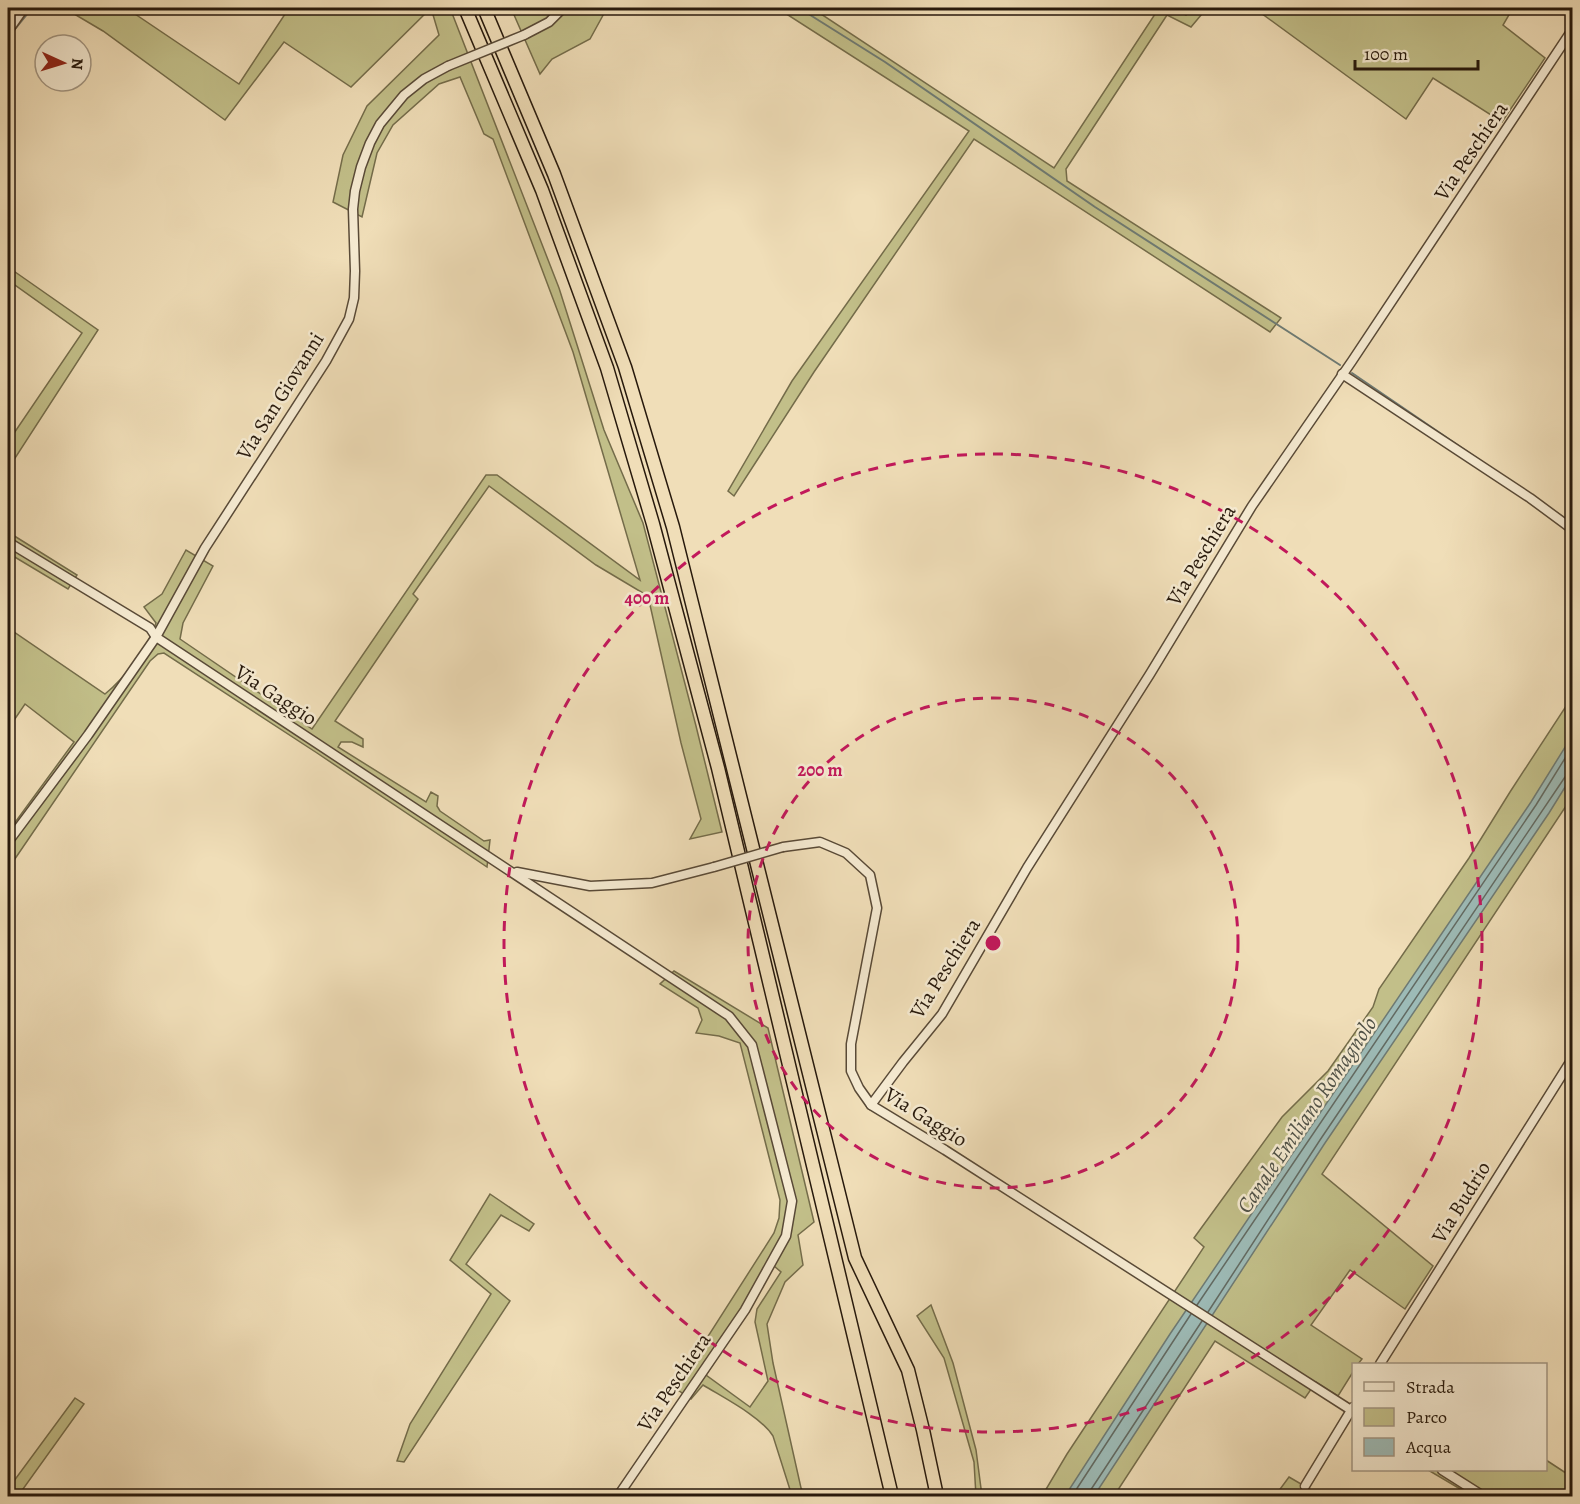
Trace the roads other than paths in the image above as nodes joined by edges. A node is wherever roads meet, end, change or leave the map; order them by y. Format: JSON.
{"nodes":[{"id":1,"x":24,"y":8,"type":"edge"},
{"id":2,"x":465,"y":8,"type":"edge"},
{"id":3,"x":484,"y":8,"type":"edge"},
{"id":4,"x":563,"y":8,"type":"edge"},
{"id":5,"x":1572,"y":30,"type":"edge"},
{"id":6,"x":8,"y":31,"type":"edge"},
{"id":7,"x":1342,"y":374,"type":"junction"},
{"id":8,"x":1572,"y":529,"type":"edge"},
{"id":9,"x":8,"y":542,"type":"edge"},
{"id":10,"x":156,"y":637,"type":"junction"},
{"id":11,"x":8,"y":842,"type":"edge"},
{"id":12,"x":508,"y":870,"type":"junction"},
{"id":13,"x":523,"y":880,"type":"joint"},
{"id":14,"x":1572,"y":1059,"type":"edge"},
{"id":15,"x":871,"y":1105,"type":"junction"},
{"id":16,"x":1381,"y":1363,"type":"edge"},
{"id":17,"x":1352,"y":1409,"type":"edge"},
{"id":18,"x":1352,"y":1412,"type":"edge"},
{"id":19,"x":1444,"y":1471,"type":"edge"},
{"id":20,"x":1305,"y":1486,"type":"dead end"},
{"id":21,"x":618,"y":1497,"type":"edge"},
{"id":22,"x":892,"y":1497,"type":"edge"},
{"id":23,"x":937,"y":1497,"type":"edge"},
{"id":24,"x":1484,"y":1497,"type":"edge"}],
"edges":[{"from":1,"to":6,"type":"street"},
{"from":2,"to":22,"type":"highway"},
{"from":3,"to":23,"type":"highway"},
{"from":4,"to":10,"type":"street","name":"Via San Giovanni","bridge":true},
{"from":5,"to":7,"type":"street","name":"Via Peschiera"},
{"from":7,"to":8,"type":"street"},
{"from":7,"to":15,"type":"street","name":"Via Peschiera"},
{"from":9,"to":10,"type":"street","name":"Via Gaggio"},
{"from":10,"to":11,"type":"street","name":"Via San Giovanni"},
{"from":10,"to":12,"type":"street","name":"Via Gaggio"},
{"from":12,"to":13,"type":"street","name":"Via Gaggio"},
{"from":12,"to":15,"type":"street","name":"Via Gaggio","bridge":true},
{"from":13,"to":21,"type":"street","name":"Via Peschiera"},
{"from":14,"to":16,"type":"street","name":"Via Budrio"},
{"from":15,"to":17,"type":"street","name":"Via Gaggio"},
{"from":18,"to":20,"type":"street"},
{"from":19,"to":24,"type":"street"}]}
